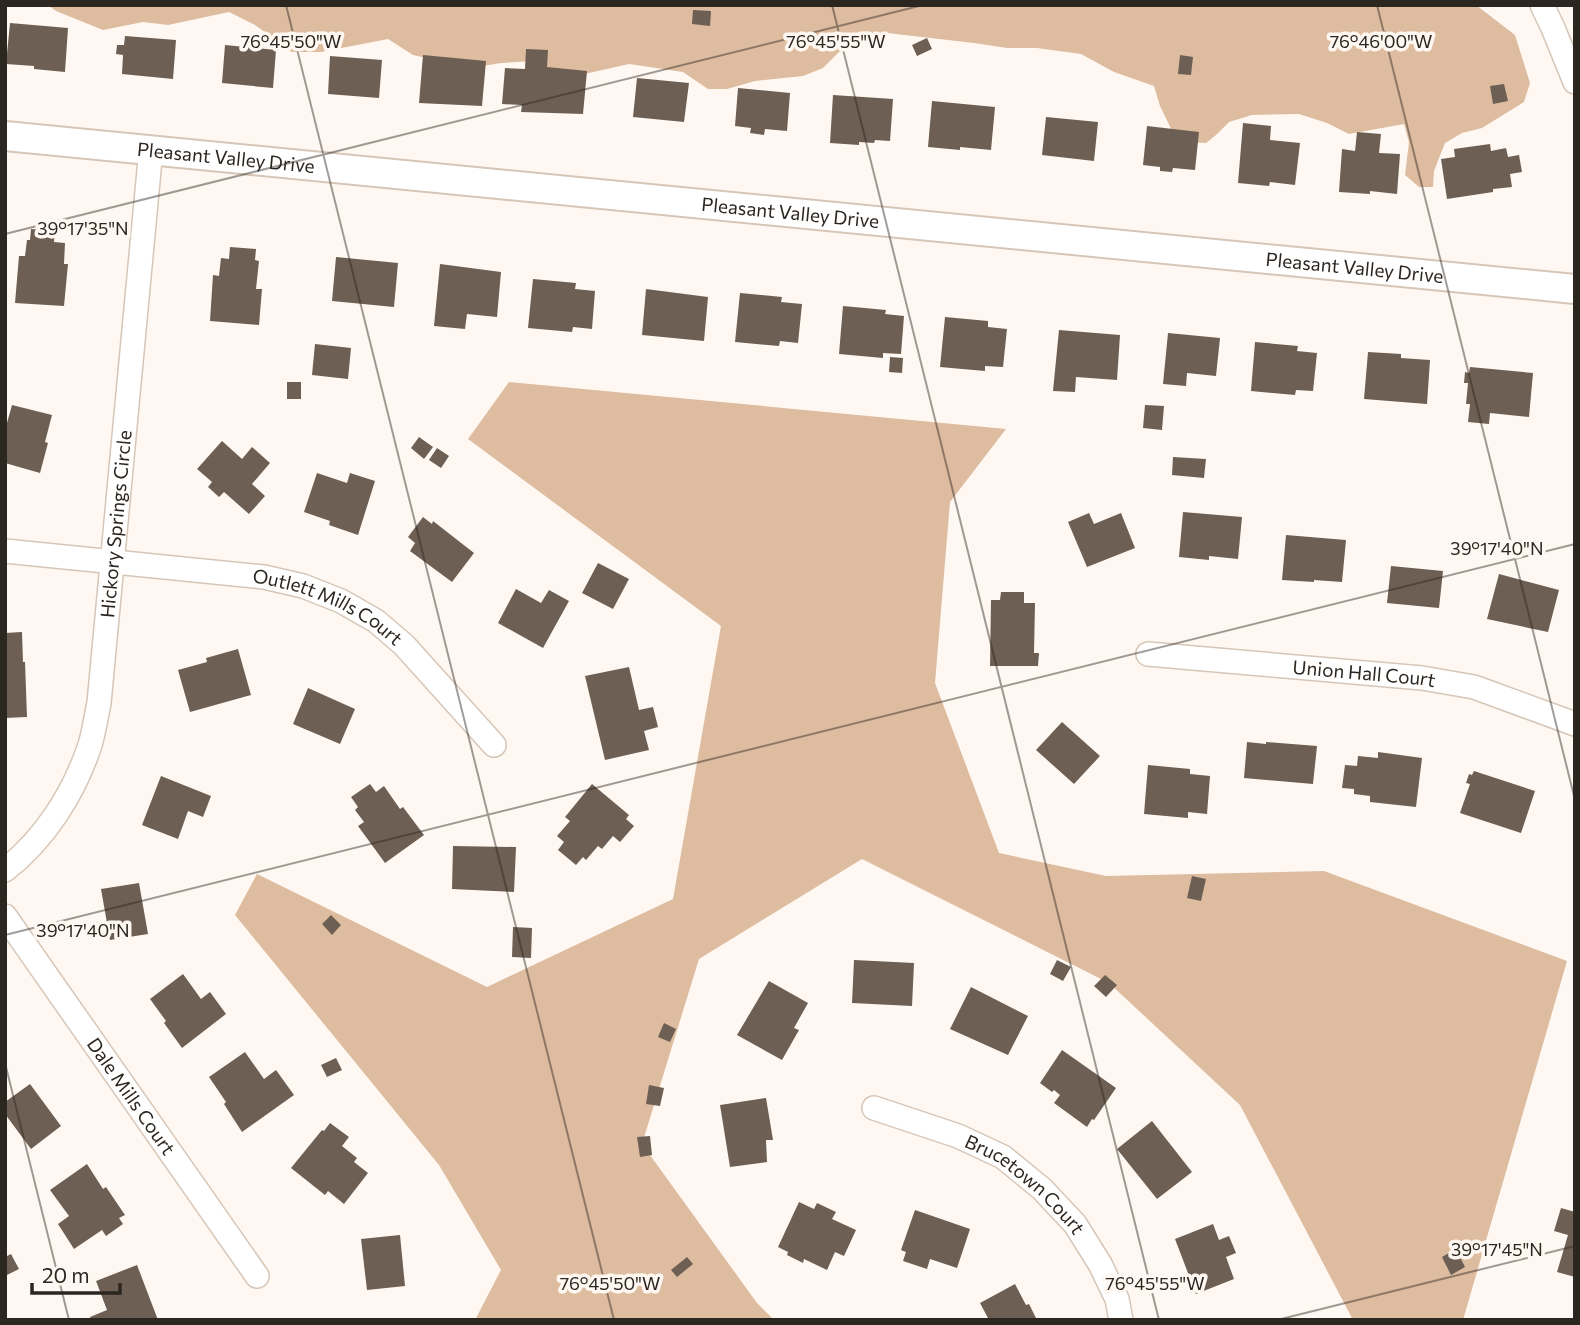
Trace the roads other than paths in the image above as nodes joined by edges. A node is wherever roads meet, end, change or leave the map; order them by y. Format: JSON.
{"nodes":[{"id":1,"x":1542,"y":5,"type":"edge"},
{"id":2,"x":1575,"y":82,"type":"edge"},
{"id":3,"x":5,"y":136,"type":"edge"},
{"id":4,"x":151,"y":149,"type":"junction"},
{"id":5,"x":1575,"y":289,"type":"edge"},
{"id":6,"x":5,"y":551,"type":"edge"},
{"id":7,"x":113,"y":561,"type":"junction"},
{"id":8,"x":1148,"y":654,"type":"dead end"},
{"id":9,"x":1575,"y":724,"type":"edge"},
{"id":10,"x":494,"y":745,"type":"dead end"},
{"id":11,"x":5,"y":870,"type":"edge"},
{"id":12,"x":5,"y":916,"type":"edge"},
{"id":13,"x":874,"y":1108,"type":"dead end"},
{"id":14,"x":257,"y":1276,"type":"dead end"},
{"id":15,"x":1121,"y":1320,"type":"edge"}],
"edges":[{"from":1,"to":2,"type":"street"},
{"from":3,"to":4,"type":"street","name":"Pleasant Valley Drive"},
{"from":4,"to":5,"type":"street","name":"Pleasant Valley Drive"},
{"from":4,"to":7,"type":"street","name":"Hickory Springs Circle"},
{"from":6,"to":7,"type":"street","name":"Outlett Mills Court"},
{"from":7,"to":10,"type":"street","name":"Outlett Mills Court"},
{"from":7,"to":11,"type":"street","name":"Hickory Springs Circle"},
{"from":8,"to":9,"type":"street","name":"Union Hall Court"},
{"from":12,"to":14,"type":"street","name":"Dale Mills Court"},
{"from":13,"to":15,"type":"street","name":"Brucetown Court"}]}
